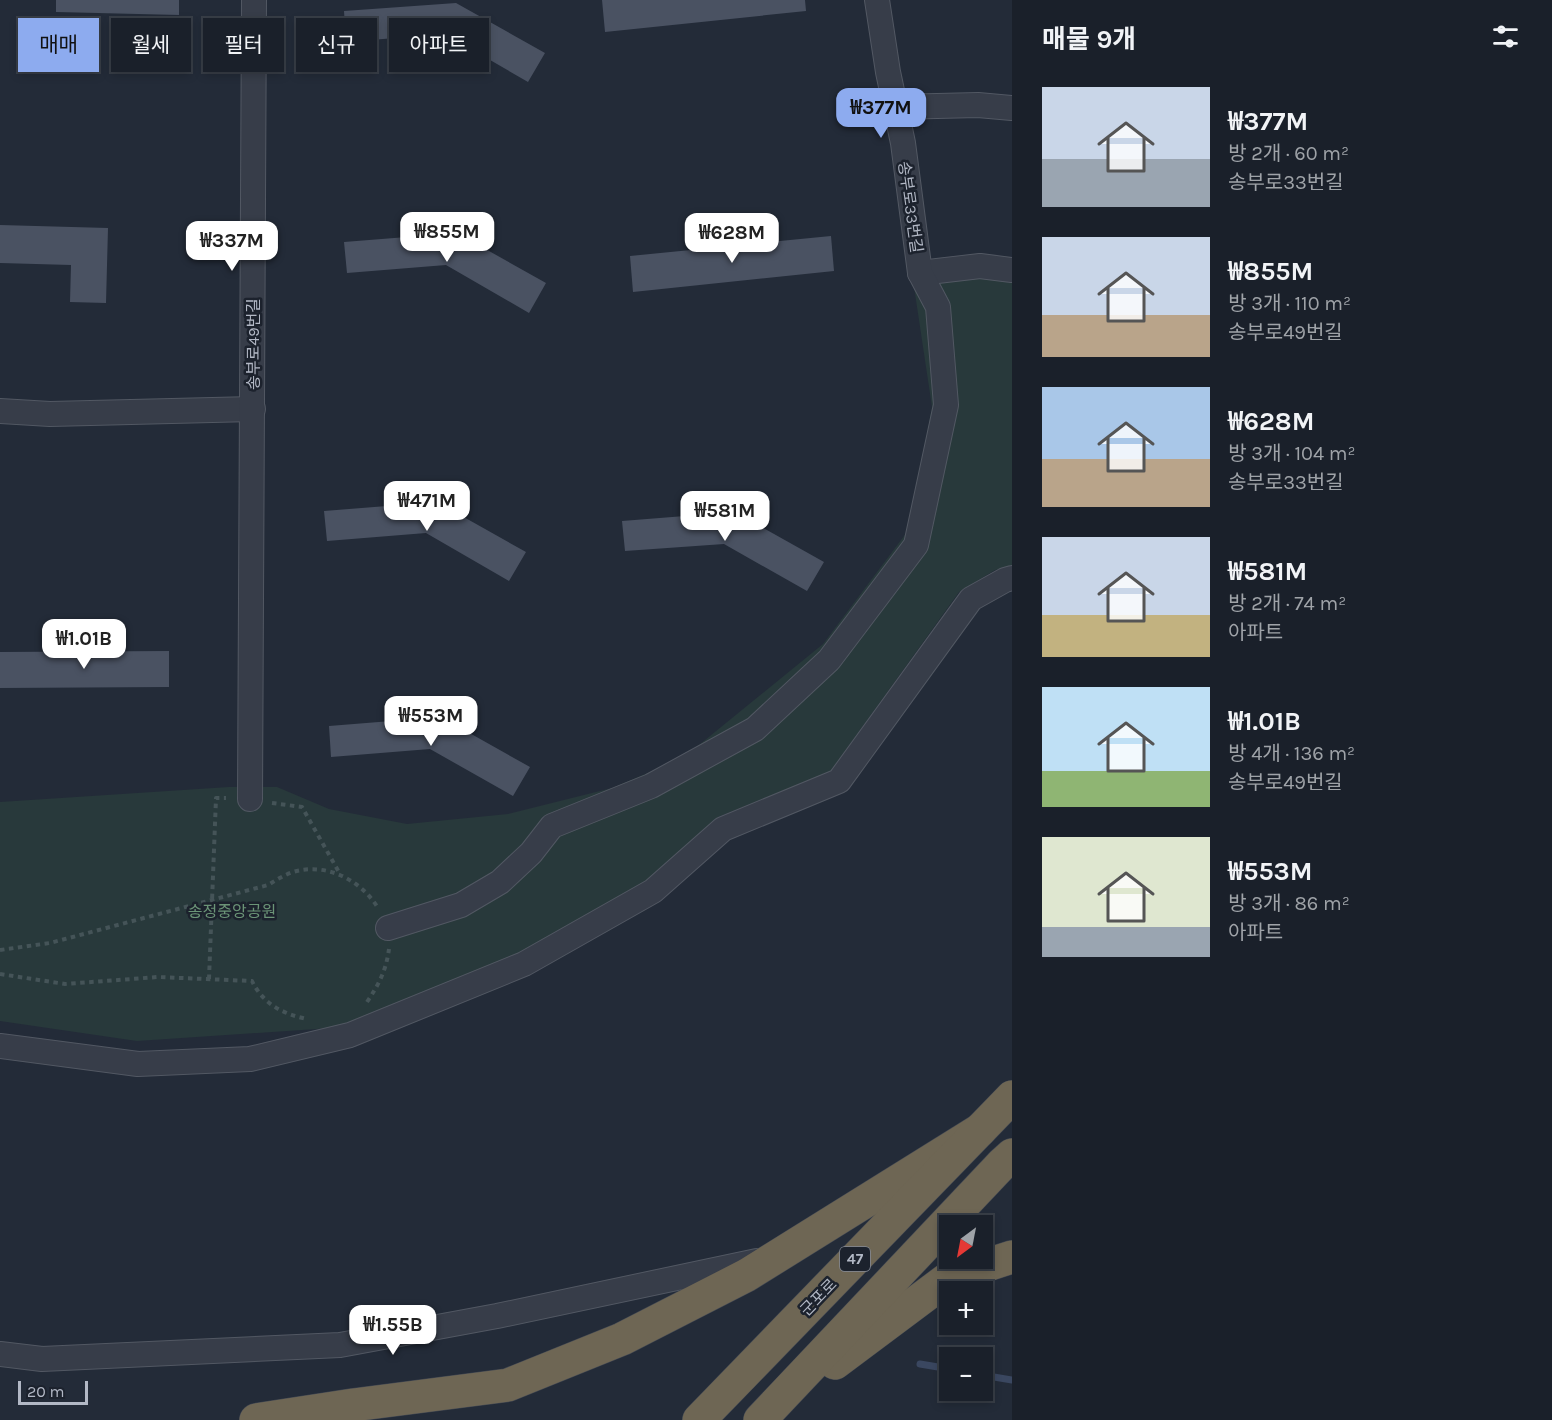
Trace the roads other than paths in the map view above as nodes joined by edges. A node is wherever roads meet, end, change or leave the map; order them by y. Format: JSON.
{"nodes":[{"id":1,"x":254,"y":0,"type":"edge"},
{"id":2,"x":877,"y":0,"type":"edge"},
{"id":3,"x":896,"y":107,"type":"junction"},
{"id":4,"x":1012,"y":108,"type":"edge"},
{"id":5,"x":1012,"y":270,"type":"edge"},
{"id":6,"x":920,"y":273,"type":"junction"},
{"id":7,"x":253,"y":409,"type":"junction"},
{"id":8,"x":0,"y":411,"type":"edge"},
{"id":9,"x":1012,"y":579,"type":"edge"},
{"id":10,"x":250,"y":799,"type":"road end"},
{"id":11,"x":388,"y":928,"type":"road end"},
{"id":12,"x":0,"y":1046,"type":"edge"},
{"id":13,"x":1012,"y":1097,"type":"edge"},
{"id":14,"x":980,"y":1130,"type":"junction"},
{"id":15,"x":1012,"y":1155,"type":"edge"},
{"id":16,"x":777,"y":1257,"type":"junction"},
{"id":17,"x":1012,"y":1257,"type":"edge"},
{"id":18,"x":0,"y":1354,"type":"edge"},
{"id":19,"x":762,"y":1418,"type":"edge"},
{"id":20,"x":256,"y":1420,"type":"edge"},
{"id":21,"x":699,"y":1420,"type":"edge"}],
"edges":[{"from":1,"to":7,"type":"street","name":"송부로49번길"},
{"from":2,"to":3,"type":"street","name":"송부로33번길"},
{"from":3,"to":4,"type":"street"},
{"from":3,"to":6,"type":"street","name":"송부로33번길"},
{"from":5,"to":6,"type":"street"},
{"from":6,"to":11,"type":"street"},
{"from":7,"to":8,"type":"street"},
{"from":7,"to":10,"type":"street","name":"송부로49번길"},
{"from":9,"to":12,"type":"street"},
{"from":13,"to":14,"type":"highway","name":"군포로","number":"47"},
{"from":14,"to":16,"type":"highway"},
{"from":14,"to":21,"type":"highway","name":"군포로","number":"47"},
{"from":15,"to":19,"type":"highway","number":"47"},
{"from":16,"to":18,"type":"street"},
{"from":16,"to":20,"type":"highway"},
{"from":17,"to":19,"type":"highway"}]}
